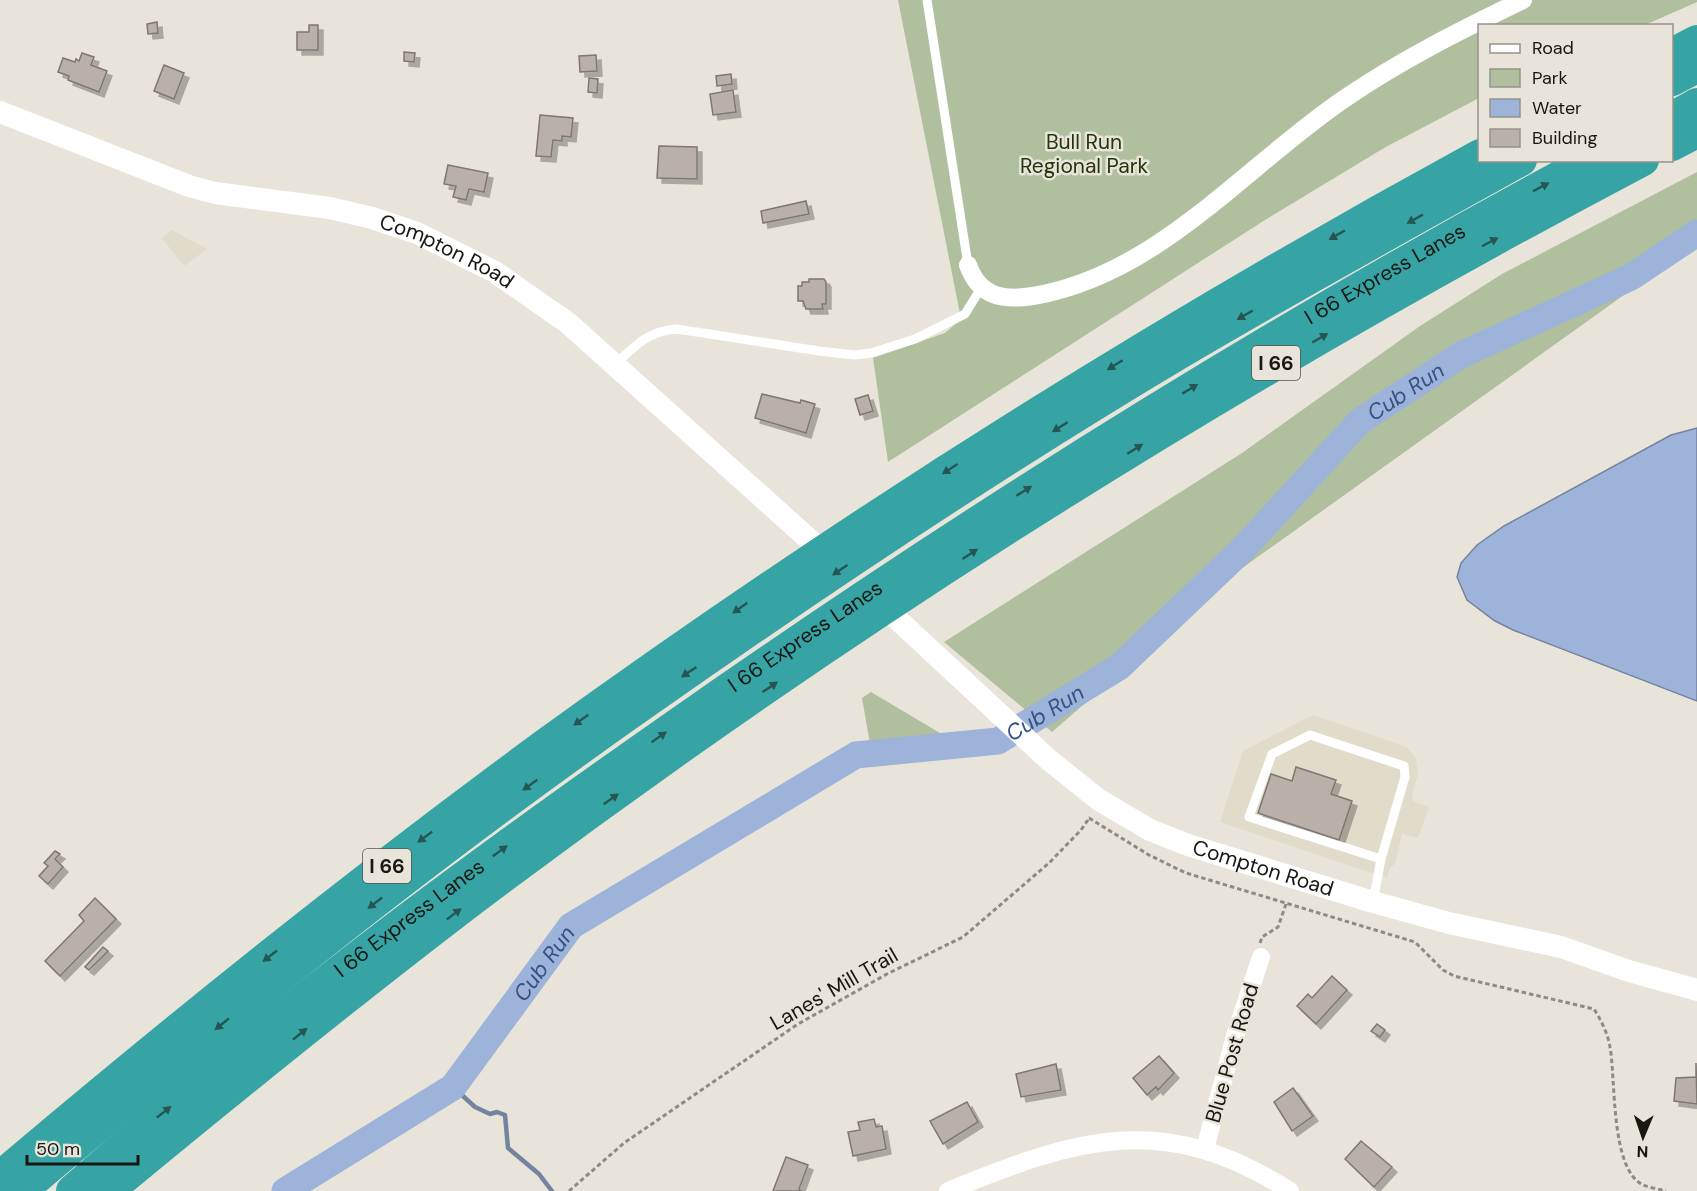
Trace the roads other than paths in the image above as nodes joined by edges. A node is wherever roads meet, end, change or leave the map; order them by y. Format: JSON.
{"nodes":[{"id":1,"x":927,"y":0,"type":"edge"},
{"id":2,"x":1523,"y":0,"type":"edge"},
{"id":3,"x":1697,"y":41,"type":"edge"},
{"id":4,"x":1673,"y":53,"type":"edge"},
{"id":5,"x":1697,"y":68,"type":"edge"},
{"id":6,"x":1673,"y":79,"type":"edge"},
{"id":7,"x":1697,"y":104,"type":"edge"},
{"id":8,"x":0,"y":112,"type":"edge"},
{"id":9,"x":1673,"y":117,"type":"edge"},
{"id":10,"x":1697,"y":132,"type":"edge"},
{"id":11,"x":1673,"y":145,"type":"edge"},
{"id":12,"x":1478,"y":155,"type":"edge"},
{"id":13,"x":1517,"y":162,"type":"edge"},
{"id":14,"x":1587,"y":162,"type":"edge"},
{"id":15,"x":1639,"y":162,"type":"edge"},
{"id":16,"x":968,"y":265,"type":"joint"},
{"id":17,"x":981,"y":288,"type":"junction"},
{"id":18,"x":615,"y":365,"type":"junction"},
{"id":19,"x":864,"y":539,"type":"junction"},
{"id":20,"x":812,"y":542,"type":"dead end"},
{"id":21,"x":913,"y":577,"type":"junction"},
{"id":22,"x":798,"y":583,"type":"junction"},
{"id":23,"x":897,"y":620,"type":"dead end"},
{"id":24,"x":836,"y":627,"type":"junction"},
{"id":25,"x":1381,"y":859,"type":"junction"},
{"id":26,"x":1373,"y":902,"type":"junction"},
{"id":27,"x":1261,"y":957,"type":"road end"},
{"id":28,"x":1697,"y":990,"type":"edge"},
{"id":29,"x":1205,"y":1149,"type":"junction"},
{"id":30,"x":0,"y":1177,"type":"edge"},
{"id":31,"x":21,"y":1191,"type":"edge"},
{"id":32,"x":72,"y":1191,"type":"edge"},
{"id":33,"x":108,"y":1191,"type":"edge"},
{"id":34,"x":948,"y":1191,"type":"edge"},
{"id":35,"x":1290,"y":1191,"type":"edge"}],
"edges":[{"from":1,"to":16,"type":"lane"},
{"from":2,"to":17,"type":"street"},
{"from":3,"to":4,"type":"highway"},
{"from":5,"to":6,"type":"highway"},
{"from":7,"to":9,"type":"highway"},
{"from":8,"to":18,"type":"street","name":"Compton Road"},
{"from":10,"to":11,"type":"highway"},
{"from":12,"to":19,"type":"highway","number":"I 66","one_way":true},
{"from":13,"to":19,"type":"highway","name":"I 66 Express Lanes","one_way":true},
{"from":21,"to":14,"type":"highway","name":"I 66 Express Lanes","one_way":true},
{"from":21,"to":15,"type":"highway","number":"I 66","one_way":true},
{"from":16,"to":17,"type":"street"},
{"from":17,"to":18,"type":"lane"},
{"from":18,"to":20,"type":"street","name":"Compton Road"},
{"from":19,"to":22,"type":"highway","number":"I 66","one_way":true},
{"from":21,"to":24,"type":"highway","number":"I 66"},
{"from":22,"to":30,"type":"highway","number":"I 66","one_way":true},
{"from":22,"to":31,"type":"highway","name":"I 66 Express Lanes","one_way":true},
{"from":23,"to":26,"type":"street","name":"Compton Road"},
{"from":32,"to":24,"type":"highway","name":"I 66 Express Lanes","one_way":true},
{"from":33,"to":24,"type":"highway","number":"I 66","one_way":true},
{"from":25,"to":25,"type":"lane"},
{"from":25,"to":26,"type":"lane"},
{"from":26,"to":28,"type":"street","name":"Compton Road"},
{"from":27,"to":29,"type":"street","name":"Blue Post Road"},
{"from":29,"to":34,"type":"street"},
{"from":29,"to":35,"type":"street"}]}
